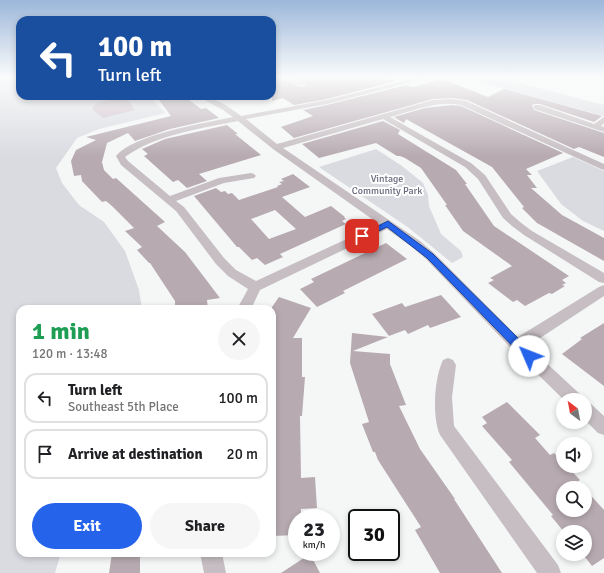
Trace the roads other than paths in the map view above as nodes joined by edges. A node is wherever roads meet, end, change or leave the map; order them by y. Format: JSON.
{"nodes":[{"id":1,"x":219,"y":104,"type":"edge"},
{"id":2,"x":317,"y":104,"type":"edge"},
{"id":3,"x":430,"y":104,"type":"edge"},
{"id":4,"x":462,"y":104,"type":"edge"},
{"id":5,"x":537,"y":107,"type":"dead end"},
{"id":6,"x":384,"y":117,"type":"junction"},
{"id":7,"x":239,"y":118,"type":"junction"},
{"id":8,"x":604,"y":119,"type":"edge"},
{"id":9,"x":595,"y":127,"type":"junction"},
{"id":10,"x":604,"y":130,"type":"edge"},
{"id":11,"x":276,"y":147,"type":"junction"},
{"id":12,"x":604,"y":167,"type":"edge"},
{"id":13,"x":251,"y":176,"type":"dead end"},
{"id":14,"x":170,"y":200,"type":"junction"},
{"id":15,"x":388,"y":224,"type":"junction"},
{"id":16,"x":604,"y":279,"type":"edge"},
{"id":17,"x":255,"y":287,"type":"junction"},
{"id":18,"x":604,"y":290,"type":"edge"},
{"id":19,"x":246,"y":305,"type":"edge"},
{"id":20,"x":517,"y":345,"type":"junction"},
{"id":21,"x":448,"y":365,"type":"dead end"},
{"id":22,"x":568,"y":393,"type":"edge"},
{"id":23,"x":592,"y":416,"type":"edge"},
{"id":24,"x":604,"y":427,"type":"edge"},
{"id":25,"x":212,"y":557,"type":"edge"},
{"id":26,"x":215,"y":573,"type":"edge"},
{"id":27,"x":550,"y":573,"type":"edge"}],
"edges":[{"from":1,"to":7,"type":"street"},
{"from":2,"to":7,"type":"street"},
{"from":3,"to":6,"type":"street"},
{"from":4,"to":12,"type":"street"},
{"from":5,"to":9,"type":"street"},
{"from":6,"to":11,"type":"street"},
{"from":6,"to":16,"type":"street"},
{"from":7,"to":11,"type":"street"},
{"from":7,"to":14,"type":"street"},
{"from":8,"to":9,"type":"street"},
{"from":9,"to":10,"type":"street"},
{"from":11,"to":15,"type":"street"},
{"from":13,"to":14,"type":"street"},
{"from":14,"to":17,"type":"street"},
{"from":15,"to":17,"type":"street"},
{"from":15,"to":20,"type":"street"},
{"from":17,"to":19,"type":"street"},
{"from":18,"to":20,"type":"street"},
{"from":20,"to":22,"type":"street"},
{"from":21,"to":27,"type":"street"},
{"from":23,"to":24,"type":"street"},
{"from":25,"to":26,"type":"street"}]}
